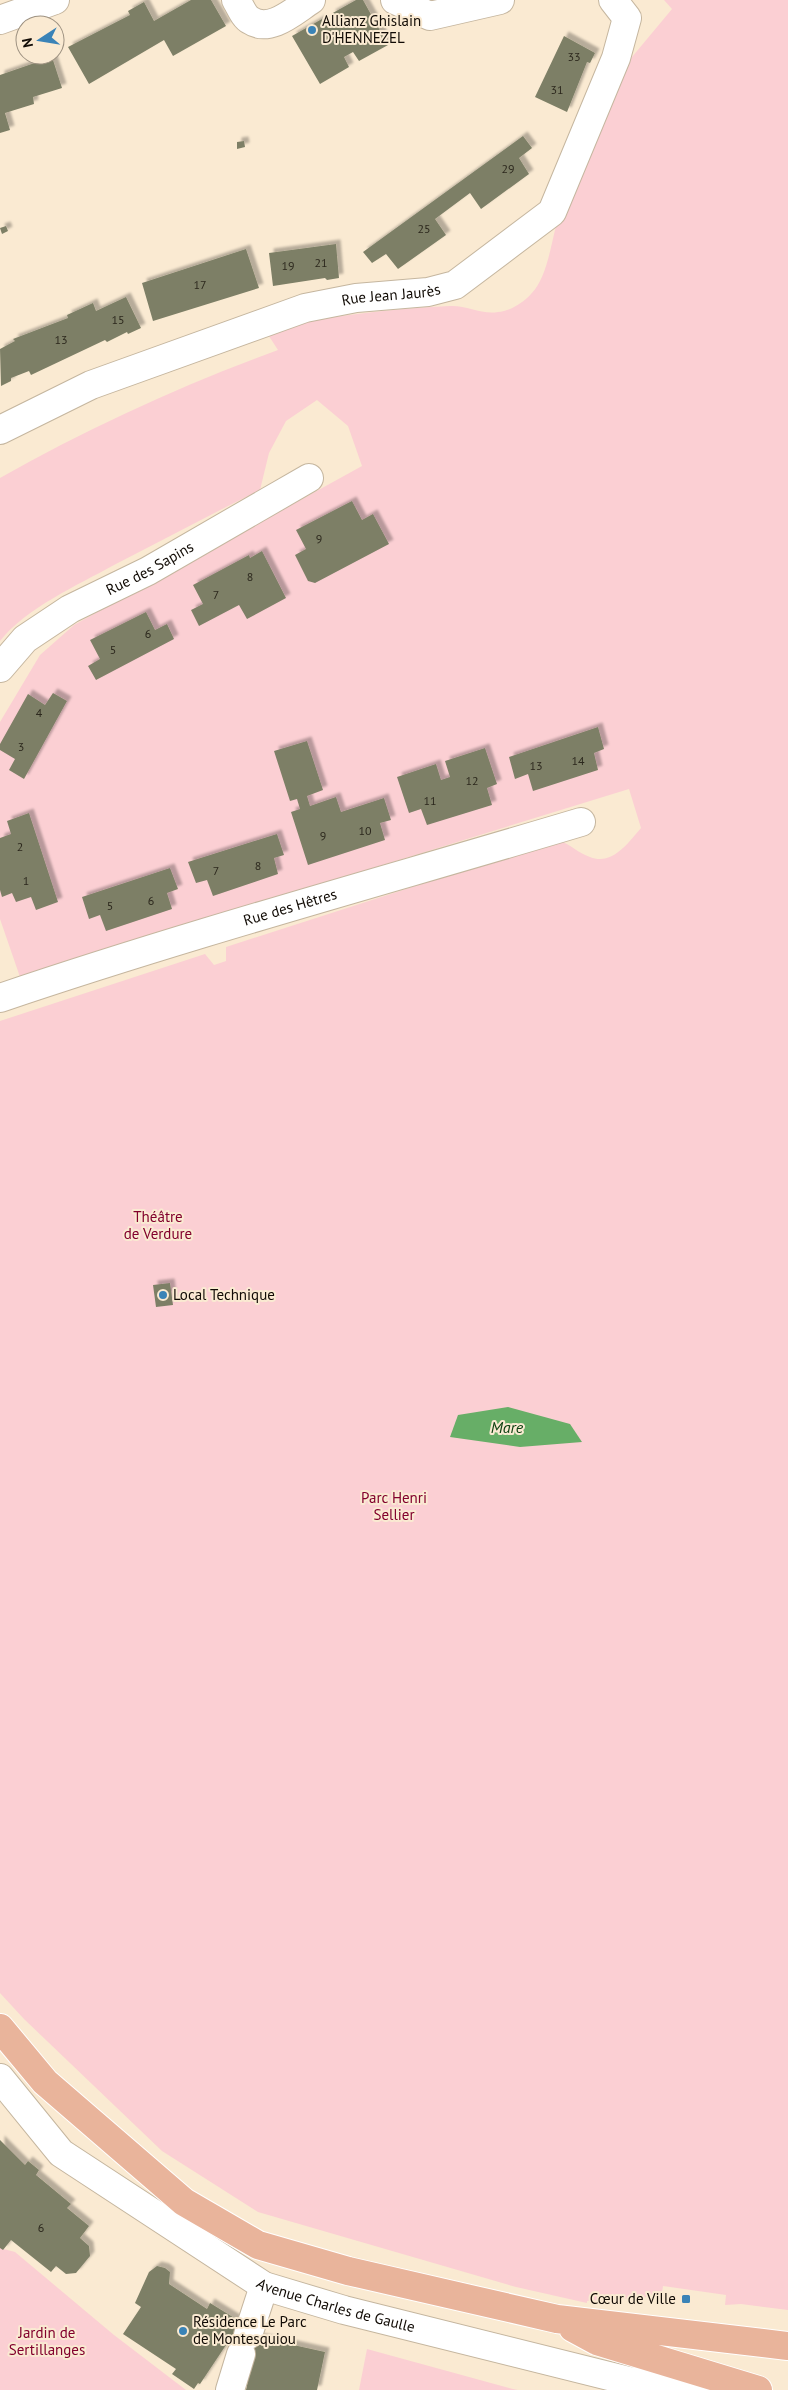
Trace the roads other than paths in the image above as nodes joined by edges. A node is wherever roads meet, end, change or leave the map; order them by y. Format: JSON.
{"nodes":[{"id":1,"x":55,"y":0,"type":"edge"},
{"id":2,"x":236,"y":0,"type":"edge"},
{"id":3,"x":311,"y":0,"type":"edge"},
{"id":4,"x":395,"y":0,"type":"edge"},
{"id":5,"x":500,"y":0,"type":"edge"},
{"id":6,"x":613,"y":0,"type":"edge"},
{"id":7,"x":0,"y":20,"type":"edge"},
{"id":8,"x":0,"y":430,"type":"edge"},
{"id":9,"x":309,"y":478,"type":"dead end"},
{"id":10,"x":0,"y":668,"type":"edge"},
{"id":11,"x":581,"y":822,"type":"dead end"},
{"id":12,"x":0,"y":998,"type":"edge"},
{"id":13,"x":0,"y":2028,"type":"edge"},
{"id":14,"x":0,"y":2078,"type":"edge"},
{"id":15,"x":264,"y":2286,"type":"junction"},
{"id":16,"x":557,"y":2319,"type":"junction"},
{"id":17,"x":788,"y":2346,"type":"edge"},
{"id":18,"x":230,"y":2390,"type":"edge"},
{"id":19,"x":741,"y":2390,"type":"edge"},
{"id":20,"x":758,"y":2390,"type":"edge"}],
"edges":[{"from":1,"to":7,"type":"street"},
{"from":2,"to":3,"type":"street"},
{"from":4,"to":5,"type":"street"},
{"from":6,"to":8,"type":"street","name":"Rue Jean Jaurès"},
{"from":9,"to":10,"type":"street","name":"Rue des Sapins"},
{"from":11,"to":12,"type":"street","name":"Rue des Hêtres"},
{"from":13,"to":16,"type":"main road"},
{"from":14,"to":15,"type":"street","name":"Avenue Charles de Gaulle"},
{"from":15,"to":18,"type":"street"},
{"from":15,"to":19,"type":"street","name":"Avenue Charles de Gaulle"},
{"from":16,"to":17,"type":"main road"},
{"from":16,"to":20,"type":"main road"}]}
